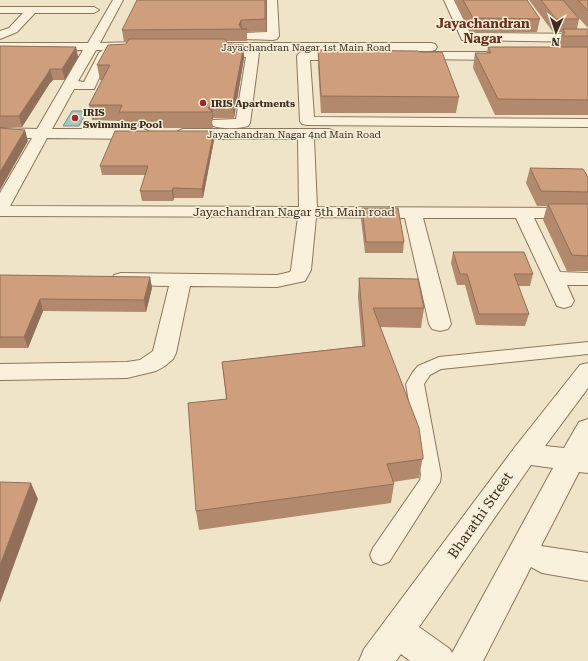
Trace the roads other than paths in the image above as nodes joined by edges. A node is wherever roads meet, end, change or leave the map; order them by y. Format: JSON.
{"nodes":[{"id":1,"x":118,"y":0,"type":"edge"},
{"id":2,"x":128,"y":0,"type":"edge"},
{"id":3,"x":272,"y":0,"type":"edge"},
{"id":4,"x":449,"y":0,"type":"edge"},
{"id":5,"x":0,"y":10,"type":"edge"},
{"id":6,"x":32,"y":10,"type":"junction"},
{"id":7,"x":94,"y":10,"type":"dead end"},
{"id":8,"x":540,"y":25,"type":"dead end"},
{"id":9,"x":578,"y":26,"type":"edge"},
{"id":10,"x":0,"y":35,"type":"edge"},
{"id":11,"x":208,"y":36,"type":"edge"},
{"id":12,"x":588,"y":37,"type":"edge"},
{"id":13,"x":237,"y":42,"type":"junction"},
{"id":14,"x":143,"y":43,"type":"junction"},
{"id":15,"x":558,"y":46,"type":"junction"},
{"id":16,"x":91,"y":47,"type":"junction"},
{"id":17,"x":588,"y":47,"type":"edge"},
{"id":18,"x":0,"y":48,"type":"edge"},
{"id":19,"x":409,"y":51,"type":"junction"},
{"id":20,"x":521,"y":56,"type":"edge"},
{"id":21,"x":70,"y":57,"type":"edge"},
{"id":22,"x":69,"y":86,"type":"junction"},
{"id":23,"x":0,"y":123,"type":"edge"},
{"id":24,"x":31,"y":123,"type":"dead end"},
{"id":25,"x":588,"y":123,"type":"edge"},
{"id":26,"x":162,"y":131,"type":"junction"},
{"id":27,"x":0,"y":133,"type":"edge"},
{"id":28,"x":42,"y":134,"type":"junction"},
{"id":29,"x":306,"y":134,"type":"junction"},
{"id":30,"x":588,"y":135,"type":"edge"},
{"id":31,"x":0,"y":208,"type":"edge"},
{"id":32,"x":0,"y":211,"type":"edge"},
{"id":33,"x":308,"y":213,"type":"junction"},
{"id":34,"x":413,"y":213,"type":"junction"},
{"id":35,"x":522,"y":213,"type":"junction"},
{"id":36,"x":588,"y":213,"type":"edge"},
{"id":37,"x":554,"y":278,"type":"junction"},
{"id":38,"x":102,"y":279,"type":"edge"},
{"id":39,"x":588,"y":279,"type":"edge"},
{"id":40,"x":181,"y":280,"type":"junction"},
{"id":41,"x":564,"y":301,"type":"dead end"},
{"id":42,"x":440,"y":324,"type":"dead end"},
{"id":43,"x":588,"y":348,"type":"edge"},
{"id":44,"x":588,"y":371,"type":"edge"},
{"id":45,"x":0,"y":372,"type":"edge"},
{"id":46,"x":588,"y":429,"type":"edge"},
{"id":47,"x":524,"y":454,"type":"junction"},
{"id":48,"x":580,"y":461,"type":"edge"},
{"id":49,"x":381,"y":555,"type":"dead end"},
{"id":50,"x":542,"y":559,"type":"dead end"},
{"id":51,"x":588,"y":567,"type":"edge"},
{"id":52,"x":398,"y":632,"type":"junction"},
{"id":53,"x":376,"y":661,"type":"edge"},
{"id":54,"x":438,"y":661,"type":"edge"},
{"id":55,"x":466,"y":661,"type":"edge"}],
"edges":[{"from":1,"to":16,"type":"street"},
{"from":2,"to":14,"type":"street"},
{"from":3,"to":13,"type":"street"},
{"from":4,"to":15,"type":"street"},
{"from":5,"to":6,"type":"street"},
{"from":6,"to":7,"type":"street"},
{"from":6,"to":10,"type":"street"},
{"from":8,"to":15,"type":"street"},
{"from":9,"to":12,"type":"street"},
{"from":11,"to":13,"type":"street"},
{"from":12,"to":15,"type":"street"},
{"from":13,"to":19,"type":"street","name":"Jayachandran Nagar 1st Main Road"},
{"from":13,"to":26,"type":"street","name":"Jayachandran Nagar 1st Main Road"},
{"from":14,"to":16,"type":"street"},
{"from":14,"to":22,"type":"street"},
{"from":15,"to":17,"type":"street","name":"Jayachandran Nagar 1st Main Road"},
{"from":15,"to":19,"type":"street","name":"Jayachandran Nagar 1st Main Road"},
{"from":16,"to":18,"type":"street"},
{"from":16,"to":22,"type":"street"},
{"from":18,"to":21,"type":"street"},
{"from":19,"to":20,"type":"street"},
{"from":19,"to":25,"type":"street"},
{"from":22,"to":28,"type":"street"},
{"from":23,"to":24,"type":"street"},
{"from":26,"to":28,"type":"street","name":"Jayachandran Nagar 4nd Main Road"},
{"from":26,"to":29,"type":"street","name":"Jayachandran Nagar 4nd Main Road"},
{"from":27,"to":28,"type":"street","name":"Jayachandran Nagar 4nd Main Road"},
{"from":28,"to":31,"type":"street"},
{"from":29,"to":30,"type":"street","name":"Jayachandran Nagar 4nd Main Road"},
{"from":29,"to":33,"type":"street"},
{"from":32,"to":33,"type":"street","name":"Jayachandran Nagar 5th Main road"},
{"from":33,"to":34,"type":"street","name":"Jayachandran Nagar 5th Main road"},
{"from":33,"to":40,"type":"street"},
{"from":34,"to":35,"type":"street","name":"Jayachandran Nagar 5th Main road"},
{"from":34,"to":42,"type":"street"},
{"from":35,"to":36,"type":"street","name":"Jayachandran Nagar 5th Main road"},
{"from":35,"to":37,"type":"street"},
{"from":37,"to":39,"type":"street"},
{"from":37,"to":41,"type":"street"},
{"from":38,"to":40,"type":"street"},
{"from":40,"to":45,"type":"street"},
{"from":43,"to":49,"type":"lane"},
{"from":44,"to":47,"type":"street","name":"Bharathi Street"},
{"from":46,"to":48,"type":"street"},
{"from":47,"to":48,"type":"street"},
{"from":47,"to":52,"type":"street","name":"Bharathi Street"},
{"from":48,"to":55,"type":"street"},
{"from":50,"to":51,"type":"street"},
{"from":52,"to":53,"type":"street","name":"Bharathi Street"},
{"from":52,"to":54,"type":"street"}]}
